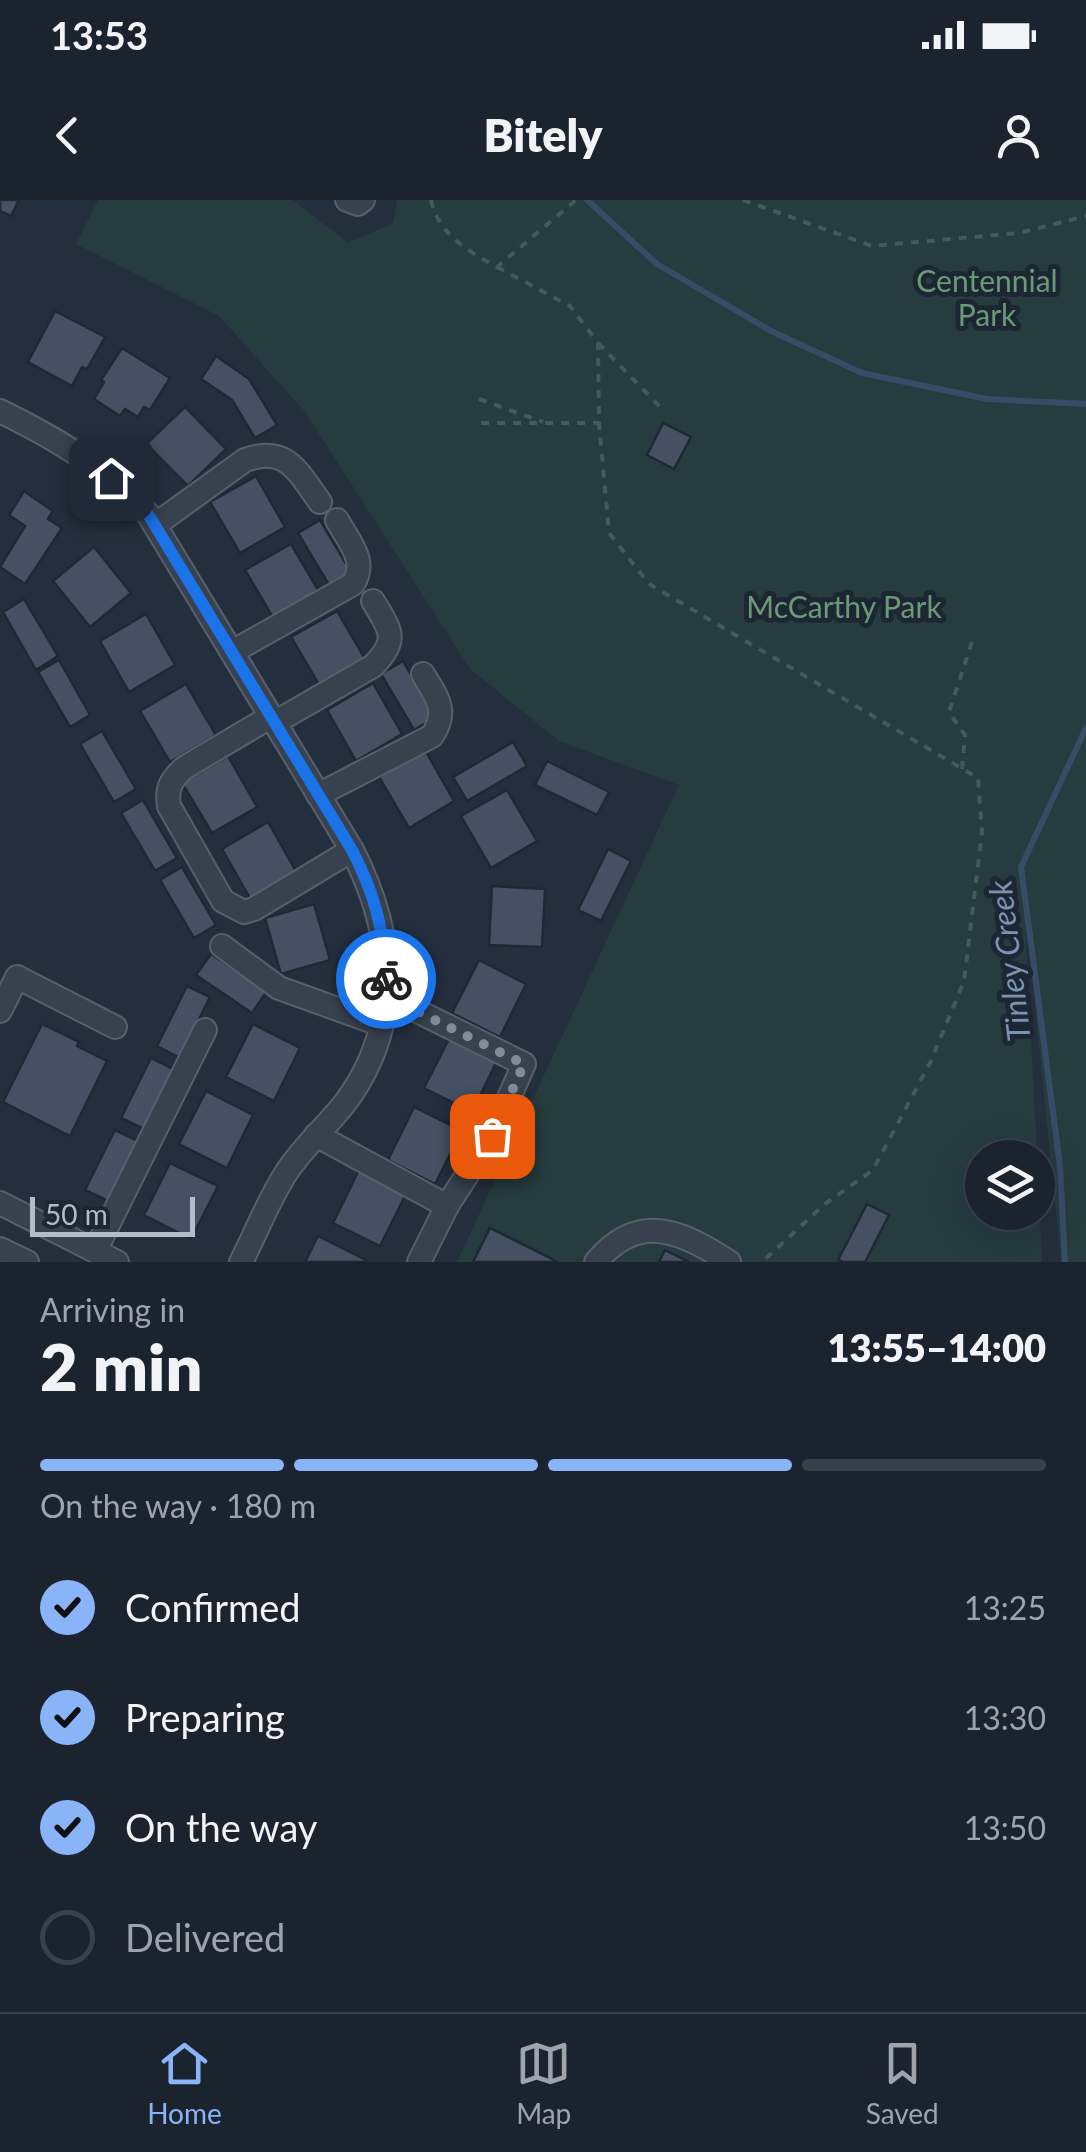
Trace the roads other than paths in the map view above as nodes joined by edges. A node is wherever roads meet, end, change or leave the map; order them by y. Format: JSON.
{"nodes":[{"id":1,"x":347,"y":200,"type":"edge"},
{"id":2,"x":363,"y":200,"type":"edge"},
{"id":3,"x":0,"y":411,"type":"edge"},
{"id":4,"x":320,"y":502,"type":"dead end"},
{"id":5,"x":337,"y":520,"type":"dead end"},
{"id":6,"x":155,"y":525,"type":"junction"},
{"id":7,"x":373,"y":600,"type":"dead end"},
{"id":8,"x":232,"y":652,"type":"junction"},
{"id":9,"x":424,"y":674,"type":"dead end"},
{"id":10,"x":272,"y":720,"type":"junction"},
{"id":11,"x":318,"y":795,"type":"junction"},
{"id":12,"x":352,"y":850,"type":"junction"},
{"id":13,"x":222,"y":946,"type":"dead end"},
{"id":14,"x":386,"y":996,"type":"junction"},
{"id":15,"x":0,"y":1011,"type":"edge"},
{"id":16,"x":382,"y":1025,"type":"junction"},
{"id":17,"x":115,"y":1028,"type":"dead end"},
{"id":18,"x":205,"y":1030,"type":"dead end"},
{"id":19,"x":316,"y":1135,"type":"junction"},
{"id":20,"x":0,"y":1203,"type":"edge"},
{"id":21,"x":448,"y":1206,"type":"junction"},
{"id":22,"x":0,"y":1249,"type":"edge"},
{"id":23,"x":95,"y":1251,"type":"junction"},
{"id":24,"x":27,"y":1262,"type":"edge"},
{"id":25,"x":117,"y":1262,"type":"edge"},
{"id":26,"x":241,"y":1262,"type":"edge"},
{"id":27,"x":419,"y":1262,"type":"edge"},
{"id":28,"x":596,"y":1262,"type":"edge"},
{"id":29,"x":729,"y":1262,"type":"edge"}],
"edges":[{"from":1,"to":2,"type":"street"},
{"from":3,"to":6,"type":"street"},
{"from":4,"to":6,"type":"street"},
{"from":5,"to":8,"type":"street"},
{"from":6,"to":8,"type":"street"},
{"from":7,"to":10,"type":"street"},
{"from":8,"to":10,"type":"street"},
{"from":9,"to":11,"type":"street"},
{"from":10,"to":11,"type":"street"},
{"from":10,"to":12,"type":"street"},
{"from":11,"to":12,"type":"street"},
{"from":12,"to":14,"type":"street"},
{"from":13,"to":16,"type":"street"},
{"from":14,"to":16,"type":"street"},
{"from":14,"to":21,"type":"street"},
{"from":15,"to":17,"type":"street"},
{"from":16,"to":19,"type":"street"},
{"from":18,"to":23,"type":"street"},
{"from":19,"to":21,"type":"street"},
{"from":19,"to":26,"type":"street"},
{"from":20,"to":23,"type":"street"},
{"from":21,"to":27,"type":"street"},
{"from":22,"to":24,"type":"street"},
{"from":23,"to":25,"type":"street"},
{"from":28,"to":29,"type":"street"}]}
